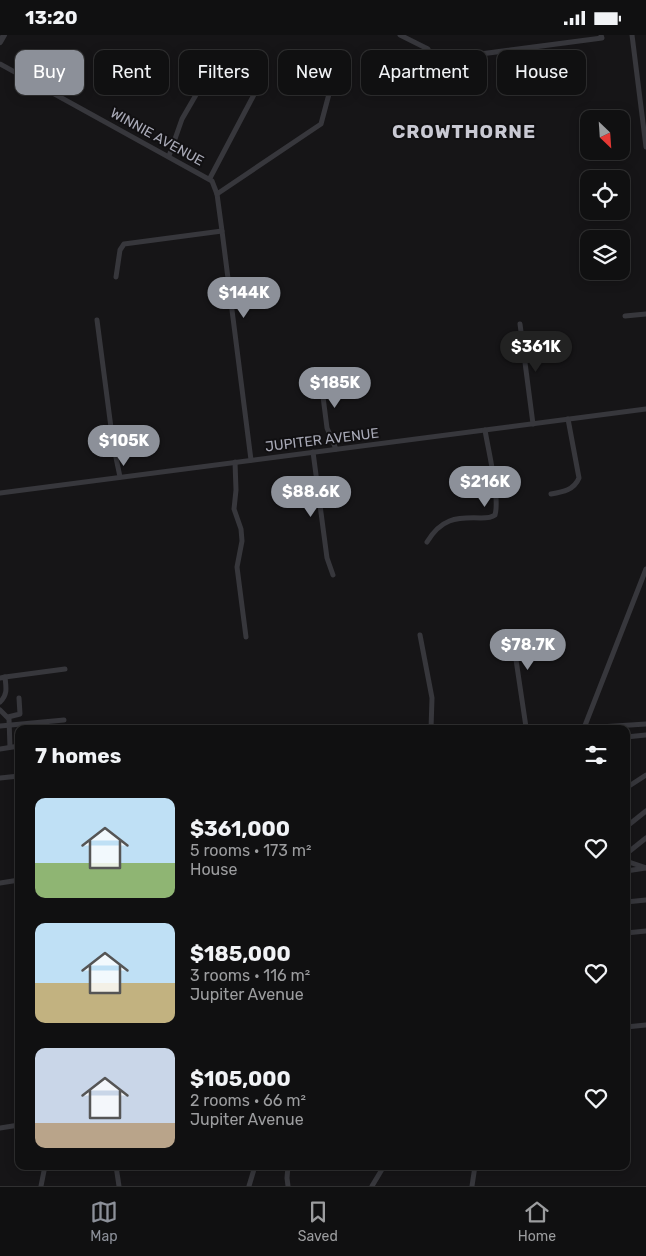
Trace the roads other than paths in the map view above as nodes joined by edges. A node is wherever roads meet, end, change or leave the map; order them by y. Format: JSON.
{"nodes":[{"id":1,"x":4,"y":35,"type":"edge"},
{"id":2,"x":400,"y":35,"type":"edge"},
{"id":3,"x":601,"y":35,"type":"edge"},
{"id":4,"x":632,"y":35,"type":"edge"},
{"id":5,"x":409,"y":37,"type":"edge"},
{"id":6,"x":0,"y":42,"type":"edge"},
{"id":7,"x":0,"y":64,"type":"edge"},
{"id":8,"x":196,"y":95,"type":"edge"},
{"id":9,"x":254,"y":95,"type":"edge"},
{"id":10,"x":329,"y":95,"type":"edge"},
{"id":11,"x":646,"y":147,"type":"edge"},
{"id":12,"x":169,"y":156,"type":"junction"},
{"id":13,"x":210,"y":178,"type":"junction"},
{"id":14,"x":217,"y":194,"type":"junction"},
{"id":15,"x":222,"y":231,"type":"junction"},
{"id":16,"x":116,"y":277,"type":"dead end"},
{"id":17,"x":646,"y":314,"type":"edge"},
{"id":18,"x":625,"y":316,"type":"dead end"},
{"id":19,"x":97,"y":320,"type":"dead end"},
{"id":20,"x":520,"y":324,"type":"dead end"},
{"id":21,"x":320,"y":373,"type":"dead end"},
{"id":22,"x":646,"y":409,"type":"edge"},
{"id":23,"x":568,"y":419,"type":"junction"},
{"id":24,"x":533,"y":424,"type":"junction"},
{"id":25,"x":485,"y":430,"type":"junction"},
{"id":26,"x":336,"y":449,"type":"junction"},
{"id":27,"x":313,"y":452,"type":"junction"},
{"id":28,"x":252,"y":460,"type":"junction"},
{"id":29,"x":236,"y":462,"type":"junction"},
{"id":30,"x":120,"y":477,"type":"junction"},
{"id":31,"x":0,"y":493,"type":"edge"},
{"id":32,"x":551,"y":495,"type":"dead end"},
{"id":33,"x":427,"y":542,"type":"dead end"},
{"id":34,"x":646,"y":569,"type":"edge"},
{"id":35,"x":333,"y":575,"type":"dead end"},
{"id":36,"x":420,"y":635,"type":"dead end"},
{"id":37,"x":246,"y":637,"type":"dead end"},
{"id":38,"x":497,"y":639,"type":"dead end"},
{"id":39,"x":65,"y":669,"type":"dead end"},
{"id":40,"x":3,"y":677,"type":"edge"},
{"id":41,"x":19,"y":699,"type":"dead end"},
{"id":42,"x":0,"y":702,"type":"edge"},
{"id":43,"x":0,"y":711,"type":"edge"},
{"id":44,"x":8,"y":717,"type":"junction"},
{"id":45,"x":64,"y":720,"type":"dead end"},
{"id":46,"x":646,"y":724,"type":"edge"},
{"id":47,"x":9,"y":725,"type":"junction"},
{"id":48,"x":431,"y":725,"type":"edge"},
{"id":49,"x":526,"y":725,"type":"edge"},
{"id":50,"x":585,"y":725,"type":"edge"},
{"id":51,"x":630,"y":725,"type":"edge"},
{"id":52,"x":0,"y":726,"type":"edge"},
{"id":53,"x":646,"y":735,"type":"edge"},
{"id":54,"x":630,"y":737,"type":"edge"},
{"id":55,"x":10,"y":747,"type":"junction"},
{"id":56,"x":15,"y":747,"type":"edge"},
{"id":57,"x":0,"y":749,"type":"edge"},
{"id":58,"x":646,"y":775,"type":"edge"},
{"id":59,"x":15,"y":776,"type":"edge"},
{"id":60,"x":0,"y":777,"type":"edge"},
{"id":61,"x":630,"y":785,"type":"edge"},
{"id":62,"x":646,"y":811,"type":"edge"},
{"id":63,"x":630,"y":824,"type":"edge"},
{"id":64,"x":646,"y":838,"type":"edge"},
{"id":65,"x":630,"y":851,"type":"edge"},
{"id":66,"x":630,"y":862,"type":"edge"},
{"id":67,"x":646,"y":868,"type":"edge"},
{"id":68,"x":630,"y":870,"type":"edge"},
{"id":69,"x":15,"y":881,"type":"edge"},
{"id":70,"x":0,"y":883,"type":"edge"},
{"id":71,"x":646,"y":900,"type":"edge"},
{"id":72,"x":630,"y":902,"type":"edge"},
{"id":73,"x":646,"y":931,"type":"edge"},
{"id":74,"x":630,"y":933,"type":"edge"},
{"id":75,"x":646,"y":1025,"type":"edge"},
{"id":76,"x":630,"y":1027,"type":"edge"},
{"id":77,"x":15,"y":1126,"type":"edge"},
{"id":78,"x":0,"y":1128,"type":"edge"},
{"id":79,"x":44,"y":1170,"type":"edge"},
{"id":80,"x":117,"y":1170,"type":"edge"},
{"id":81,"x":254,"y":1170,"type":"edge"},
{"id":82,"x":288,"y":1170,"type":"edge"},
{"id":83,"x":383,"y":1170,"type":"edge"},
{"id":84,"x":474,"y":1170,"type":"edge"},
{"id":85,"x":41,"y":1186,"type":"edge"},
{"id":86,"x":119,"y":1186,"type":"edge"},
{"id":87,"x":249,"y":1186,"type":"edge"},
{"id":88,"x":288,"y":1186,"type":"edge"},
{"id":89,"x":372,"y":1186,"type":"edge"},
{"id":90,"x":472,"y":1186,"type":"edge"}],
"edges":[{"from":1,"to":6,"type":"street"},
{"from":2,"to":5,"type":"street"},
{"from":3,"to":5,"type":"street"},
{"from":4,"to":11,"type":"street"},
{"from":7,"to":12,"type":"street","name":"WINNIE AVENUE"},
{"from":8,"to":12,"type":"street"},
{"from":9,"to":13,"type":"street"},
{"from":10,"to":14,"type":"street"},
{"from":12,"to":13,"type":"street","name":"WINNIE AVENUE"},
{"from":13,"to":14,"type":"street","name":"WINNIE AVENUE"},
{"from":14,"to":15,"type":"street","name":"WINNIE AVENUE"},
{"from":15,"to":16,"type":"street"},
{"from":15,"to":28,"type":"street","name":"WINNIE AVENUE"},
{"from":17,"to":18,"type":"street"},
{"from":19,"to":30,"type":"street"},
{"from":20,"to":24,"type":"street"},
{"from":21,"to":26,"type":"street"},
{"from":22,"to":23,"type":"street","name":"JUPITER AVENUE"},
{"from":23,"to":24,"type":"street","name":"JUPITER AVENUE"},
{"from":23,"to":32,"type":"street"},
{"from":24,"to":25,"type":"street","name":"JUPITER AVENUE"},
{"from":25,"to":26,"type":"street","name":"JUPITER AVENUE"},
{"from":25,"to":33,"type":"street"},
{"from":26,"to":27,"type":"street","name":"JUPITER AVENUE"},
{"from":27,"to":28,"type":"street","name":"JUPITER AVENUE"},
{"from":27,"to":35,"type":"street"},
{"from":28,"to":29,"type":"street","name":"JUPITER AVENUE"},
{"from":29,"to":30,"type":"street","name":"JUPITER AVENUE"},
{"from":29,"to":37,"type":"street"},
{"from":30,"to":31,"type":"street","name":"JUPITER AVENUE"},
{"from":34,"to":50,"type":"street"},
{"from":36,"to":48,"type":"street"},
{"from":38,"to":49,"type":"street"},
{"from":39,"to":40,"type":"street"},
{"from":40,"to":42,"type":"street"},
{"from":41,"to":44,"type":"street"},
{"from":43,"to":44,"type":"street"},
{"from":44,"to":47,"type":"street"},
{"from":45,"to":47,"type":"street"},
{"from":46,"to":51,"type":"street"},
{"from":47,"to":52,"type":"street"},
{"from":47,"to":55,"type":"street"},
{"from":53,"to":54,"type":"street"},
{"from":55,"to":56,"type":"street"},
{"from":55,"to":57,"type":"street"},
{"from":58,"to":61,"type":"street"},
{"from":59,"to":60,"type":"street"},
{"from":62,"to":63,"type":"street"},
{"from":64,"to":65,"type":"street"},
{"from":66,"to":67,"type":"street"},
{"from":67,"to":68,"type":"street"},
{"from":69,"to":70,"type":"street"},
{"from":71,"to":72,"type":"street"},
{"from":73,"to":74,"type":"street"},
{"from":75,"to":76,"type":"street"},
{"from":77,"to":78,"type":"street"},
{"from":79,"to":85,"type":"street"},
{"from":80,"to":86,"type":"street"},
{"from":81,"to":87,"type":"street"},
{"from":82,"to":88,"type":"street"},
{"from":83,"to":89,"type":"street"},
{"from":84,"to":90,"type":"street"}]}
